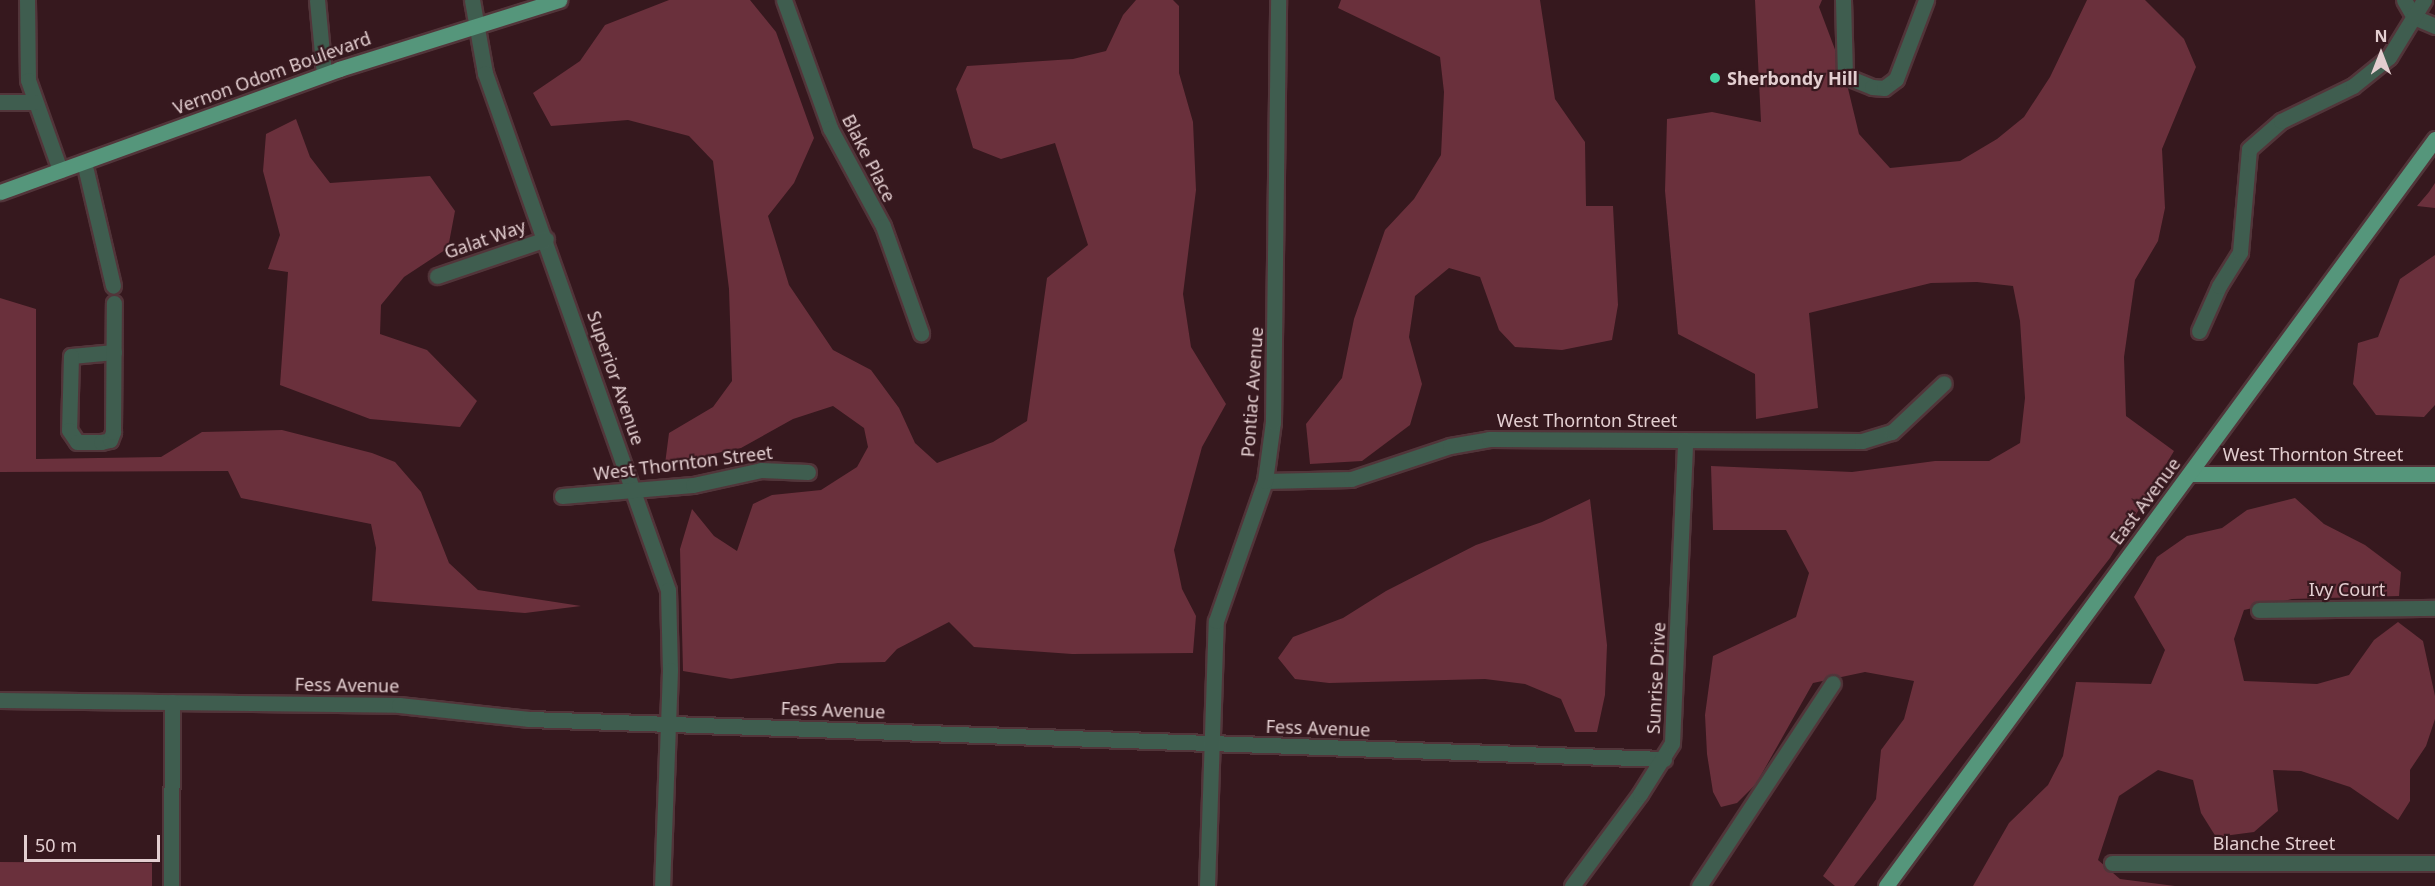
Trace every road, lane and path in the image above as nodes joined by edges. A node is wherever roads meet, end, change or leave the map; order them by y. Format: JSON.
{"nodes":[{"id":1,"x":27,"y":0,"type":"edge"},
{"id":2,"x":317,"y":0,"type":"edge"},
{"id":3,"x":472,"y":0,"type":"edge"},
{"id":4,"x":560,"y":0,"type":"edge"},
{"id":5,"x":784,"y":0,"type":"edge"},
{"id":6,"x":1278,"y":0,"type":"edge"},
{"id":7,"x":1843,"y":0,"type":"edge"},
{"id":8,"x":1926,"y":0,"type":"edge"},
{"id":9,"x":2404,"y":0,"type":"edge"},
{"id":10,"x":2424,"y":0,"type":"edge"},
{"id":11,"x":2414,"y":17,"type":"junction"},
{"id":12,"x":474,"y":26,"type":"junction"},
{"id":13,"x":2435,"y":26,"type":"edge"},
{"id":14,"x":324,"y":74,"type":"junction"},
{"id":15,"x":0,"y":102,"type":"edge"},
{"id":16,"x":34,"y":102,"type":"junction"},
{"id":17,"x":2435,"y":139,"type":"edge"},
{"id":18,"x":84,"y":162,"type":"junction"},
{"id":19,"x":60,"y":170,"type":"junction"},
{"id":20,"x":0,"y":192,"type":"edge"},
{"id":21,"x":546,"y":239,"type":"junction"},
{"id":22,"x":437,"y":276,"type":"dead end"},
{"id":23,"x":113,"y":286,"type":"dead end"},
{"id":24,"x":114,"y":303,"type":"dead end"},
{"id":25,"x":2199,"y":331,"type":"dead end"},
{"id":26,"x":921,"y":333,"type":"dead end"},
{"id":27,"x":114,"y":352,"type":"junction"},
{"id":28,"x":1944,"y":383,"type":"dead end"},
{"id":29,"x":1685,"y":440,"type":"junction"},
{"id":30,"x":808,"y":472,"type":"dead end"},
{"id":31,"x":2190,"y":474,"type":"junction"},
{"id":32,"x":2435,"y":474,"type":"edge"},
{"id":33,"x":1264,"y":482,"type":"junction"},
{"id":34,"x":634,"y":488,"type":"junction"},
{"id":35,"x":562,"y":496,"type":"dead end"},
{"id":36,"x":2435,"y":608,"type":"edge"},
{"id":37,"x":2259,"y":610,"type":"dead end"},
{"id":38,"x":1833,"y":683,"type":"dead end"},
{"id":39,"x":0,"y":700,"type":"edge"},
{"id":40,"x":172,"y":702,"type":"junction"},
{"id":41,"x":668,"y":724,"type":"junction"},
{"id":42,"x":1212,"y":744,"type":"junction"},
{"id":43,"x":1664,"y":759,"type":"junction"},
{"id":44,"x":2112,"y":863,"type":"dead end"},
{"id":45,"x":2435,"y":863,"type":"edge"},
{"id":46,"x":171,"y":886,"type":"edge"},
{"id":47,"x":662,"y":886,"type":"edge"},
{"id":48,"x":1207,"y":886,"type":"edge"},
{"id":49,"x":1572,"y":886,"type":"edge"},
{"id":50,"x":1700,"y":886,"type":"edge"},
{"id":51,"x":1886,"y":886,"type":"edge"}],
"edges":[{"from":1,"to":16,"type":"street"},
{"from":2,"to":14,"type":"street"},
{"from":3,"to":12,"type":"street","name":"Superior Avenue"},
{"from":4,"to":12,"type":"main road","name":"Vernon Odom Boulevard"},
{"from":5,"to":26,"type":"street","name":"Blake Place"},
{"from":6,"to":33,"type":"street","name":"Pontiac Avenue"},
{"from":7,"to":8,"type":"street"},
{"from":9,"to":11,"type":"street"},
{"from":10,"to":11,"type":"street"},
{"from":11,"to":13,"type":"street"},
{"from":11,"to":25,"type":"street"},
{"from":12,"to":14,"type":"main road","name":"Vernon Odom Boulevard"},
{"from":12,"to":21,"type":"street","name":"Superior Avenue"},
{"from":14,"to":18,"type":"main road","name":"Vernon Odom Boulevard"},
{"from":15,"to":16,"type":"street"},
{"from":16,"to":19,"type":"street"},
{"from":17,"to":31,"type":"main road","name":"East Avenue"},
{"from":18,"to":19,"type":"main road","name":"Vernon Odom Boulevard"},
{"from":18,"to":23,"type":"street"},
{"from":19,"to":20,"type":"main road","name":"Vernon Odom Boulevard"},
{"from":21,"to":22,"type":"street","name":"Galat Way"},
{"from":21,"to":34,"type":"street","name":"Superior Avenue"},
{"from":24,"to":27,"type":"street"},
{"from":27,"to":27,"type":"street"},
{"from":28,"to":29,"type":"street","name":"West Thornton Street"},
{"from":29,"to":33,"type":"street","name":"West Thornton Street"},
{"from":29,"to":43,"type":"street","name":"Sunrise Drive"},
{"from":30,"to":34,"type":"street","name":"West Thornton Street"},
{"from":31,"to":32,"type":"main road","name":"West Thornton Street"},
{"from":31,"to":51,"type":"main road","name":"East Avenue"},
{"from":33,"to":42,"type":"street","name":"Pontiac Avenue"},
{"from":34,"to":35,"type":"street","name":"West Thornton Street"},
{"from":34,"to":41,"type":"street","name":"Superior Avenue"},
{"from":36,"to":37,"type":"street","name":"Ivy Court"},
{"from":38,"to":50,"type":"street"},
{"from":39,"to":40,"type":"street","name":"Fess Avenue"},
{"from":40,"to":41,"type":"street","name":"Fess Avenue"},
{"from":40,"to":46,"type":"street"},
{"from":41,"to":42,"type":"street","name":"Fess Avenue"},
{"from":41,"to":47,"type":"street","name":"Superior Avenue"},
{"from":42,"to":43,"type":"street","name":"Fess Avenue"},
{"from":42,"to":48,"type":"street","name":"Pontiac Avenue"},
{"from":43,"to":49,"type":"street","name":"Sunrise Drive"},
{"from":44,"to":45,"type":"street","name":"Blanche Street"}]}
